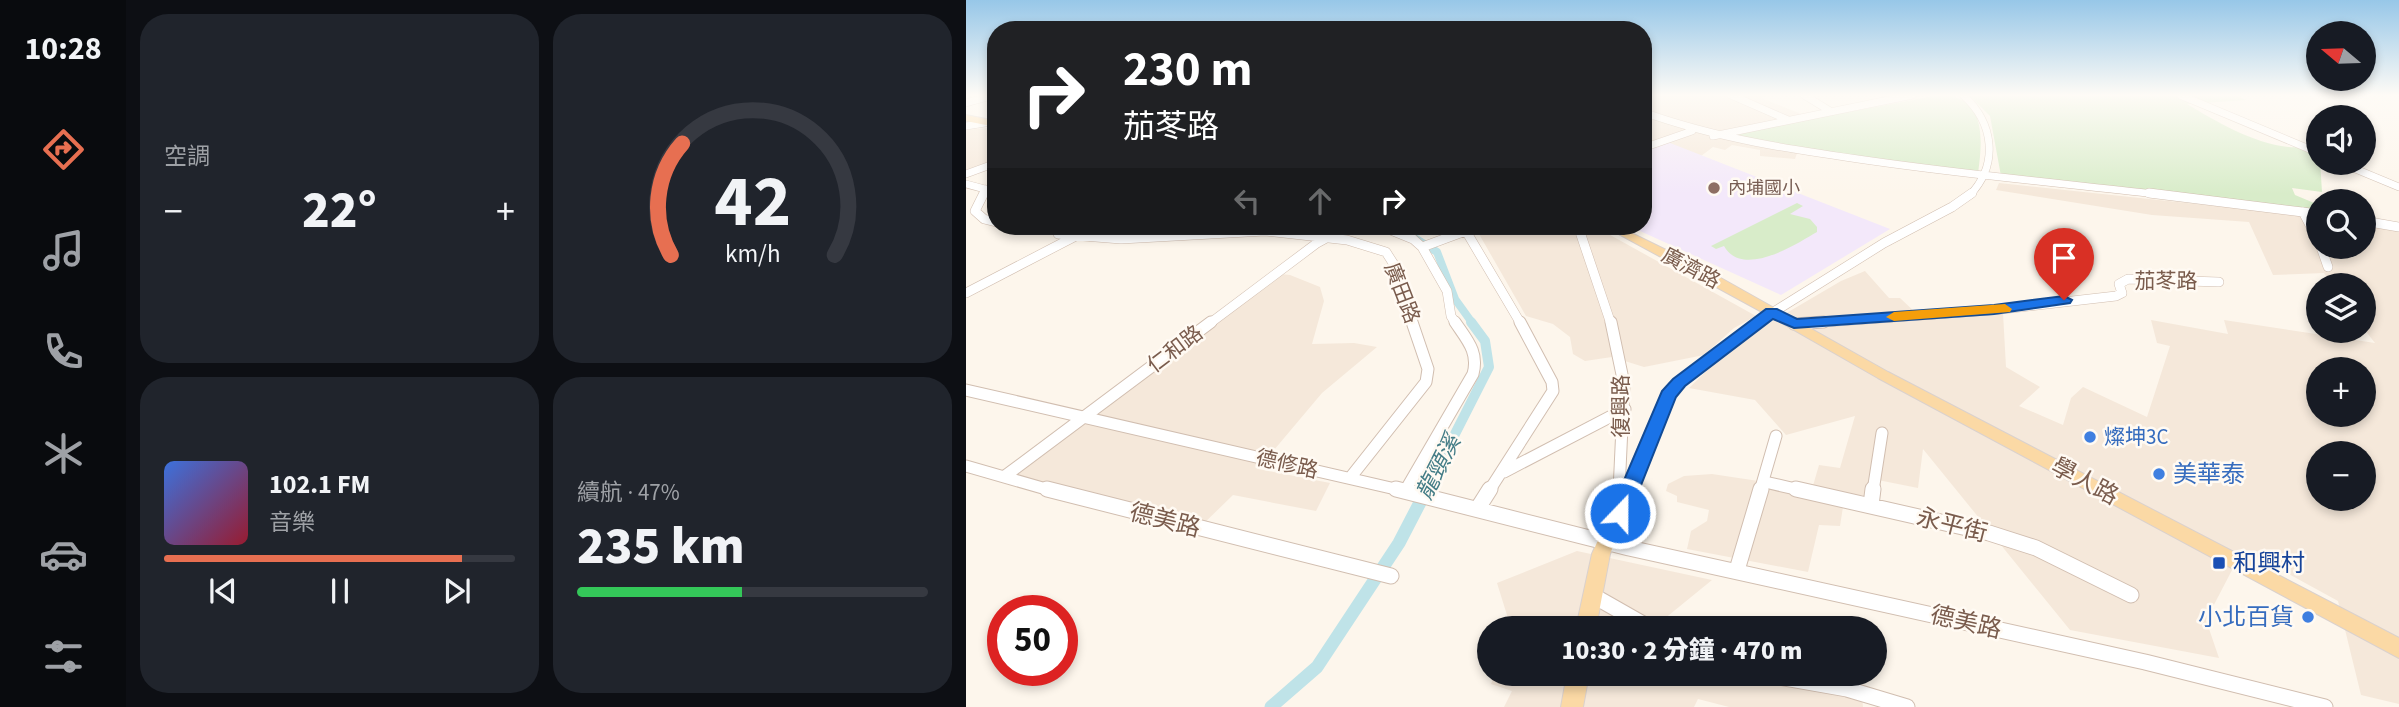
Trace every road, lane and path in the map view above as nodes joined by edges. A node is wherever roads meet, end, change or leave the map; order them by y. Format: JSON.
{"nodes":[{"id":1,"x":1684,"y":128,"type":"edge"},
{"id":2,"x":1749,"y":128,"type":"edge"},
{"id":3,"x":1988,"y":128,"type":"edge"},
{"id":4,"x":2259,"y":128,"type":"edge"},
{"id":5,"x":1692,"y":131,"type":"junction"},
{"id":6,"x":1710,"y":136,"type":"junction"},
{"id":7,"x":1652,"y":145,"type":"edge"},
{"id":8,"x":2306,"y":148,"type":"edge"},
{"id":9,"x":987,"y":166,"type":"edge"},
{"id":10,"x":966,"y":174,"type":"edge"},
{"id":11,"x":2370,"y":175,"type":"edge"},
{"id":12,"x":1984,"y":177,"type":"junction"},
{"id":13,"x":966,"y":184,"type":"edge"},
{"id":14,"x":2399,"y":187,"type":"edge"},
{"id":15,"x":986,"y":189,"type":"joint"},
{"id":16,"x":2303,"y":212,"type":"junction"},
{"id":17,"x":2306,"y":212,"type":"edge"},
{"id":18,"x":2306,"y":218,"type":"edge"},
{"id":19,"x":987,"y":220,"type":"edge"},
{"id":20,"x":2376,"y":223,"type":"edge"},
{"id":21,"x":2399,"y":227,"type":"edge"},
{"id":22,"x":1063,"y":235,"type":"edge"},
{"id":23,"x":1076,"y":235,"type":"edge"},
{"id":24,"x":1211,"y":235,"type":"edge"},
{"id":25,"x":1312,"y":235,"type":"edge"},
{"id":26,"x":1403,"y":235,"type":"edge"},
{"id":27,"x":1455,"y":235,"type":"edge"},
{"id":28,"x":1469,"y":235,"type":"edge"},
{"id":29,"x":1581,"y":235,"type":"edge"},
{"id":30,"x":1627,"y":235,"type":"edge"},
{"id":31,"x":1326,"y":236,"type":"junction"},
{"id":32,"x":1072,"y":237,"type":"junction"},
{"id":33,"x":1429,"y":244,"type":"dead end"},
{"id":34,"x":2325,"y":259,"type":"edge"},
{"id":35,"x":2328,"y":267,"type":"dead end"},
{"id":36,"x":2219,"y":282,"type":"dead end"},
{"id":37,"x":966,"y":293,"type":"edge"},
{"id":38,"x":1772,"y":313,"type":"junction"},
{"id":39,"x":1794,"y":324,"type":"junction"},
{"id":40,"x":966,"y":390,"type":"edge"},
{"id":41,"x":1625,"y":409,"type":"junction"},
{"id":42,"x":1085,"y":417,"type":"junction"},
{"id":43,"x":1882,"y":433,"type":"dead end"},
{"id":44,"x":1776,"y":436,"type":"dead end"},
{"id":45,"x":966,"y":466,"type":"edge"},
{"id":46,"x":1501,"y":474,"type":"junction"},
{"id":47,"x":1004,"y":476,"type":"junction"},
{"id":48,"x":1350,"y":478,"type":"junction"},
{"id":49,"x":1765,"y":482,"type":"junction"},
{"id":50,"x":1408,"y":492,"type":"junction"},
{"id":51,"x":1871,"y":505,"type":"junction"},
{"id":52,"x":1478,"y":508,"type":"junction"},
{"id":53,"x":1620,"y":513,"type":"junction"},
{"id":54,"x":1606,"y":542,"type":"junction"},
{"id":55,"x":1737,"y":570,"type":"junction"},
{"id":56,"x":1391,"y":576,"type":"dead end"},
{"id":57,"x":1592,"y":595,"type":"junction"},
{"id":58,"x":2130,"y":595,"type":"dead end"},
{"id":59,"x":1588,"y":616,"type":"edge"},
{"id":60,"x":1629,"y":616,"type":"edge"},
{"id":61,"x":2399,"y":649,"type":"edge"},
{"id":62,"x":1576,"y":686,"type":"edge"},
{"id":63,"x":1826,"y":686,"type":"edge"},
{"id":64,"x":1572,"y":707,"type":"edge"},
{"id":65,"x":1908,"y":707,"type":"edge"},
{"id":66,"x":2325,"y":707,"type":"edge"}],
"edges":[{"from":1,"to":5,"type":"street"},
{"from":2,"to":6,"type":"street"},
{"from":3,"to":12,"type":"street"},
{"from":4,"to":8,"type":"street"},
{"from":5,"to":6,"type":"street"},
{"from":5,"to":7,"type":"street"},
{"from":6,"to":12,"type":"street"},
{"from":9,"to":10,"type":"street"},
{"from":11,"to":14,"type":"street"},
{"from":12,"to":16,"type":"street"},
{"from":12,"to":38,"type":"street"},
{"from":13,"to":15,"type":"street"},
{"from":15,"to":19,"type":"street"},
{"from":16,"to":17,"type":"street"},
{"from":16,"to":18,"type":"street"},
{"from":20,"to":21,"type":"street"},
{"from":22,"to":32,"type":"street","name":"廣田路"},
{"from":23,"to":32,"type":"street"},
{"from":24,"to":32,"type":"street","name":"廣田路"},
{"from":25,"to":31,"type":"street","name":"廣田路"},
{"from":26,"to":50,"type":"street"},
{"from":27,"to":33,"type":"street"},
{"from":28,"to":46,"type":"street"},
{"from":29,"to":41,"type":"street","name":"復興路"},
{"from":30,"to":38,"type":"main road","name":"廣濟路"},
{"from":31,"to":42,"type":"street","name":"仁和路"},
{"from":31,"to":48,"type":"street","name":"廣田路"},
{"from":32,"to":37,"type":"street"},
{"from":34,"to":35,"type":"street"},
{"from":36,"to":39,"type":"street","name":"茄苳路"},
{"from":38,"to":39,"type":"main road","name":"學人路"},
{"from":38,"to":53,"type":"main road"},
{"from":39,"to":61,"type":"main road","name":"學人路"},
{"from":40,"to":42,"type":"street","name":"德修路"},
{"from":41,"to":46,"type":"street"},
{"from":41,"to":53,"type":"street","name":"復興路"},
{"from":42,"to":47,"type":"street","name":"仁和路"},
{"from":42,"to":48,"type":"street","name":"德修路"},
{"from":43,"to":51,"type":"street"},
{"from":44,"to":49,"type":"street"},
{"from":45,"to":47,"type":"street","name":"德美路"},
{"from":46,"to":52,"type":"street"},
{"from":47,"to":56,"type":"street","name":"德美路"},
{"from":48,"to":50,"type":"street","name":"德修路"},
{"from":49,"to":51,"type":"street","name":"永平街"},
{"from":49,"to":55,"type":"street"},
{"from":50,"to":52,"type":"street","name":"德修路"},
{"from":51,"to":58,"type":"street","name":"永平街"},
{"from":52,"to":54,"type":"street","name":"德修路"},
{"from":53,"to":54,"type":"main road","name":"復興路"},
{"from":54,"to":55,"type":"street","name":"德美路"},
{"from":54,"to":57,"type":"main road","name":"復興路"},
{"from":55,"to":66,"type":"street","name":"德美路"},
{"from":57,"to":59,"type":"main road","name":"復興路"},
{"from":57,"to":60,"type":"street"},
{"from":62,"to":64,"type":"main road"},
{"from":63,"to":65,"type":"street"}]}
